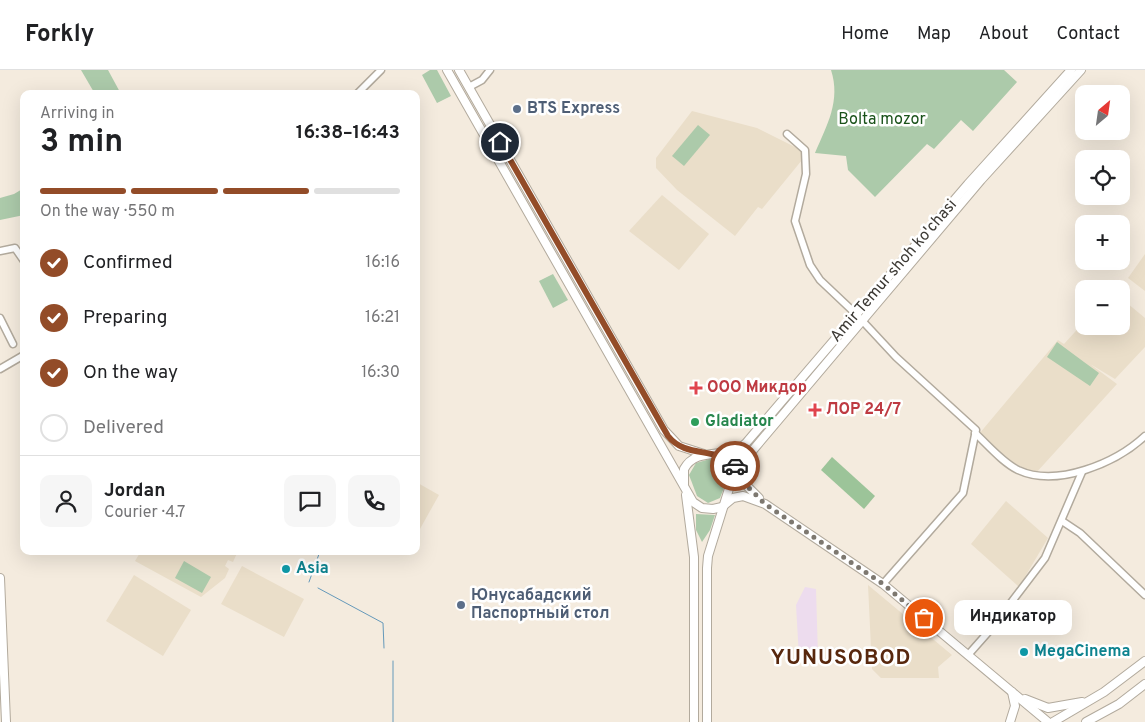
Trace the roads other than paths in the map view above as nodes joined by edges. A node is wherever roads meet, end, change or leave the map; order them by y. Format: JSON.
{"nodes":[{"id":1,"x":381,"y":70,"type":"edge"},
{"id":2,"x":447,"y":70,"type":"edge"},
{"id":3,"x":459,"y":70,"type":"edge"},
{"id":4,"x":490,"y":70,"type":"edge"},
{"id":5,"x":1071,"y":70,"type":"edge"},
{"id":6,"x":1081,"y":70,"type":"edge"},
{"id":7,"x":469,"y":87,"type":"junction"},
{"id":8,"x":361,"y":90,"type":"edge"},
{"id":9,"x":487,"y":119,"type":"junction"},
{"id":10,"x":478,"y":124,"type":"junction"},
{"id":11,"x":787,"y":134,"type":"dead end"},
{"id":12,"x":0,"y":251,"type":"edge"},
{"id":13,"x":20,"y":255,"type":"edge"},
{"id":14,"x":856,"y":314,"type":"junction"},
{"id":15,"x":0,"y":318,"type":"edge"},
{"id":16,"x":862,"y":321,"type":"junction"},
{"id":17,"x":13,"y":344,"type":"dead end"},
{"id":18,"x":20,"y":357,"type":"edge"},
{"id":19,"x":0,"y":369,"type":"edge"},
{"id":20,"x":642,"y":392,"type":"junction"},
{"id":21,"x":633,"y":397,"type":"junction"},
{"id":22,"x":975,"y":433,"type":"junction"},
{"id":23,"x":1145,"y":436,"type":"edge"},
{"id":24,"x":709,"y":454,"type":"junction"},
{"id":25,"x":724,"y":457,"type":"junction"},
{"id":26,"x":738,"y":472,"type":"junction"},
{"id":27,"x":1082,"y":472,"type":"junction"},
{"id":28,"x":731,"y":484,"type":"junction"},
{"id":29,"x":685,"y":487,"type":"junction"},
{"id":30,"x":765,"y":504,"type":"junction"},
{"id":31,"x":724,"y":505,"type":"junction"},
{"id":32,"x":1062,"y":521,"type":"junction"},
{"id":33,"x":0,"y":578,"type":"edge"},
{"id":34,"x":883,"y":584,"type":"junction"},
{"id":35,"x":1145,"y":595,"type":"edge"},
{"id":36,"x":968,"y":655,"type":"junction"},
{"id":37,"x":1145,"y":662,"type":"edge"},
{"id":38,"x":694,"y":674,"type":"junction"},
{"id":39,"x":707,"y":675,"type":"junction"},
{"id":40,"x":1145,"y":684,"type":"edge"},
{"id":41,"x":1012,"y":692,"type":"junction"},
{"id":42,"x":1093,"y":699,"type":"junction"},
{"id":43,"x":1119,"y":704,"type":"junction"},
{"id":44,"x":6,"y":722,"type":"edge"},
{"id":45,"x":694,"y":722,"type":"edge"},
{"id":46,"x":707,"y":722,"type":"edge"},
{"id":47,"x":1010,"y":722,"type":"edge"},
{"id":48,"x":1048,"y":722,"type":"edge"},
{"id":49,"x":1053,"y":722,"type":"edge"},
{"id":50,"x":1086,"y":722,"type":"edge"},
{"id":51,"x":1100,"y":722,"type":"edge"}],
"edges":[{"from":1,"to":8,"type":"street"},
{"from":2,"to":10,"type":"main road"},
{"from":3,"to":7,"type":"main road"},
{"from":4,"to":7,"type":"street"},
{"from":5,"to":14,"type":"main road","name":"Amir Temur shoh ko'chasi"},
{"from":6,"to":16,"type":"main road","name":"Amir Temur shoh ko'chasi"},
{"from":7,"to":9,"type":"main road"},
{"from":9,"to":10,"type":"main road"},
{"from":9,"to":20,"type":"main road"},
{"from":10,"to":21,"type":"main road"},
{"from":11,"to":14,"type":"street"},
{"from":12,"to":13,"type":"street"},
{"from":14,"to":16,"type":"street"},
{"from":14,"to":24,"type":"main road","name":"Amir Temur shoh ko'chasi"},
{"from":15,"to":17,"type":"street"},
{"from":16,"to":22,"type":"street"},
{"from":16,"to":26,"type":"main road","name":"Amir Temur shoh ko'chasi"},
{"from":18,"to":19,"type":"street"},
{"from":20,"to":21,"type":"main road"},
{"from":20,"to":24,"type":"main road"},
{"from":21,"to":29,"type":"main road"},
{"from":22,"to":27,"type":"street"},
{"from":22,"to":34,"type":"street"},
{"from":23,"to":27,"type":"street"},
{"from":24,"to":25,"type":"main road"},
{"from":24,"to":29,"type":"main road","name":"Amir Temur shoh ko'chasi"},
{"from":25,"to":26,"type":"main road"},
{"from":25,"to":28,"type":"main road"},
{"from":26,"to":28,"type":"main road","name":"Amir Temur shoh ko'chasi"},
{"from":26,"to":30,"type":"main road"},
{"from":27,"to":32,"type":"street"},
{"from":28,"to":31,"type":"main road","name":"Amir Temur shoh ko'chasi"},
{"from":29,"to":31,"type":"main road"},
{"from":29,"to":38,"type":"main road","name":"Amir Temur shoh ko'chasi"},
{"from":30,"to":31,"type":"main road"},
{"from":30,"to":34,"type":"main road"},
{"from":31,"to":39,"type":"main road","name":"Amir Temur shoh ko'chasi"},
{"from":32,"to":35,"type":"street"},
{"from":32,"to":36,"type":"street"},
{"from":33,"to":44,"type":"main road"},
{"from":34,"to":36,"type":"main road"},
{"from":36,"to":41,"type":"main road"},
{"from":37,"to":42,"type":"main road"},
{"from":38,"to":39,"type":"main road"},
{"from":38,"to":45,"type":"main road","name":"Amir Temur shoh ko'chasi"},
{"from":39,"to":46,"type":"main road","name":"Amir Temur shoh ko'chasi"},
{"from":40,"to":43,"type":"main road"},
{"from":41,"to":42,"type":"main road"},
{"from":41,"to":47,"type":"main road"},
{"from":41,"to":48,"type":"main road"},
{"from":42,"to":49,"type":"main road"},
{"from":43,"to":50,"type":"main road"},
{"from":43,"to":51,"type":"main road"}]}
